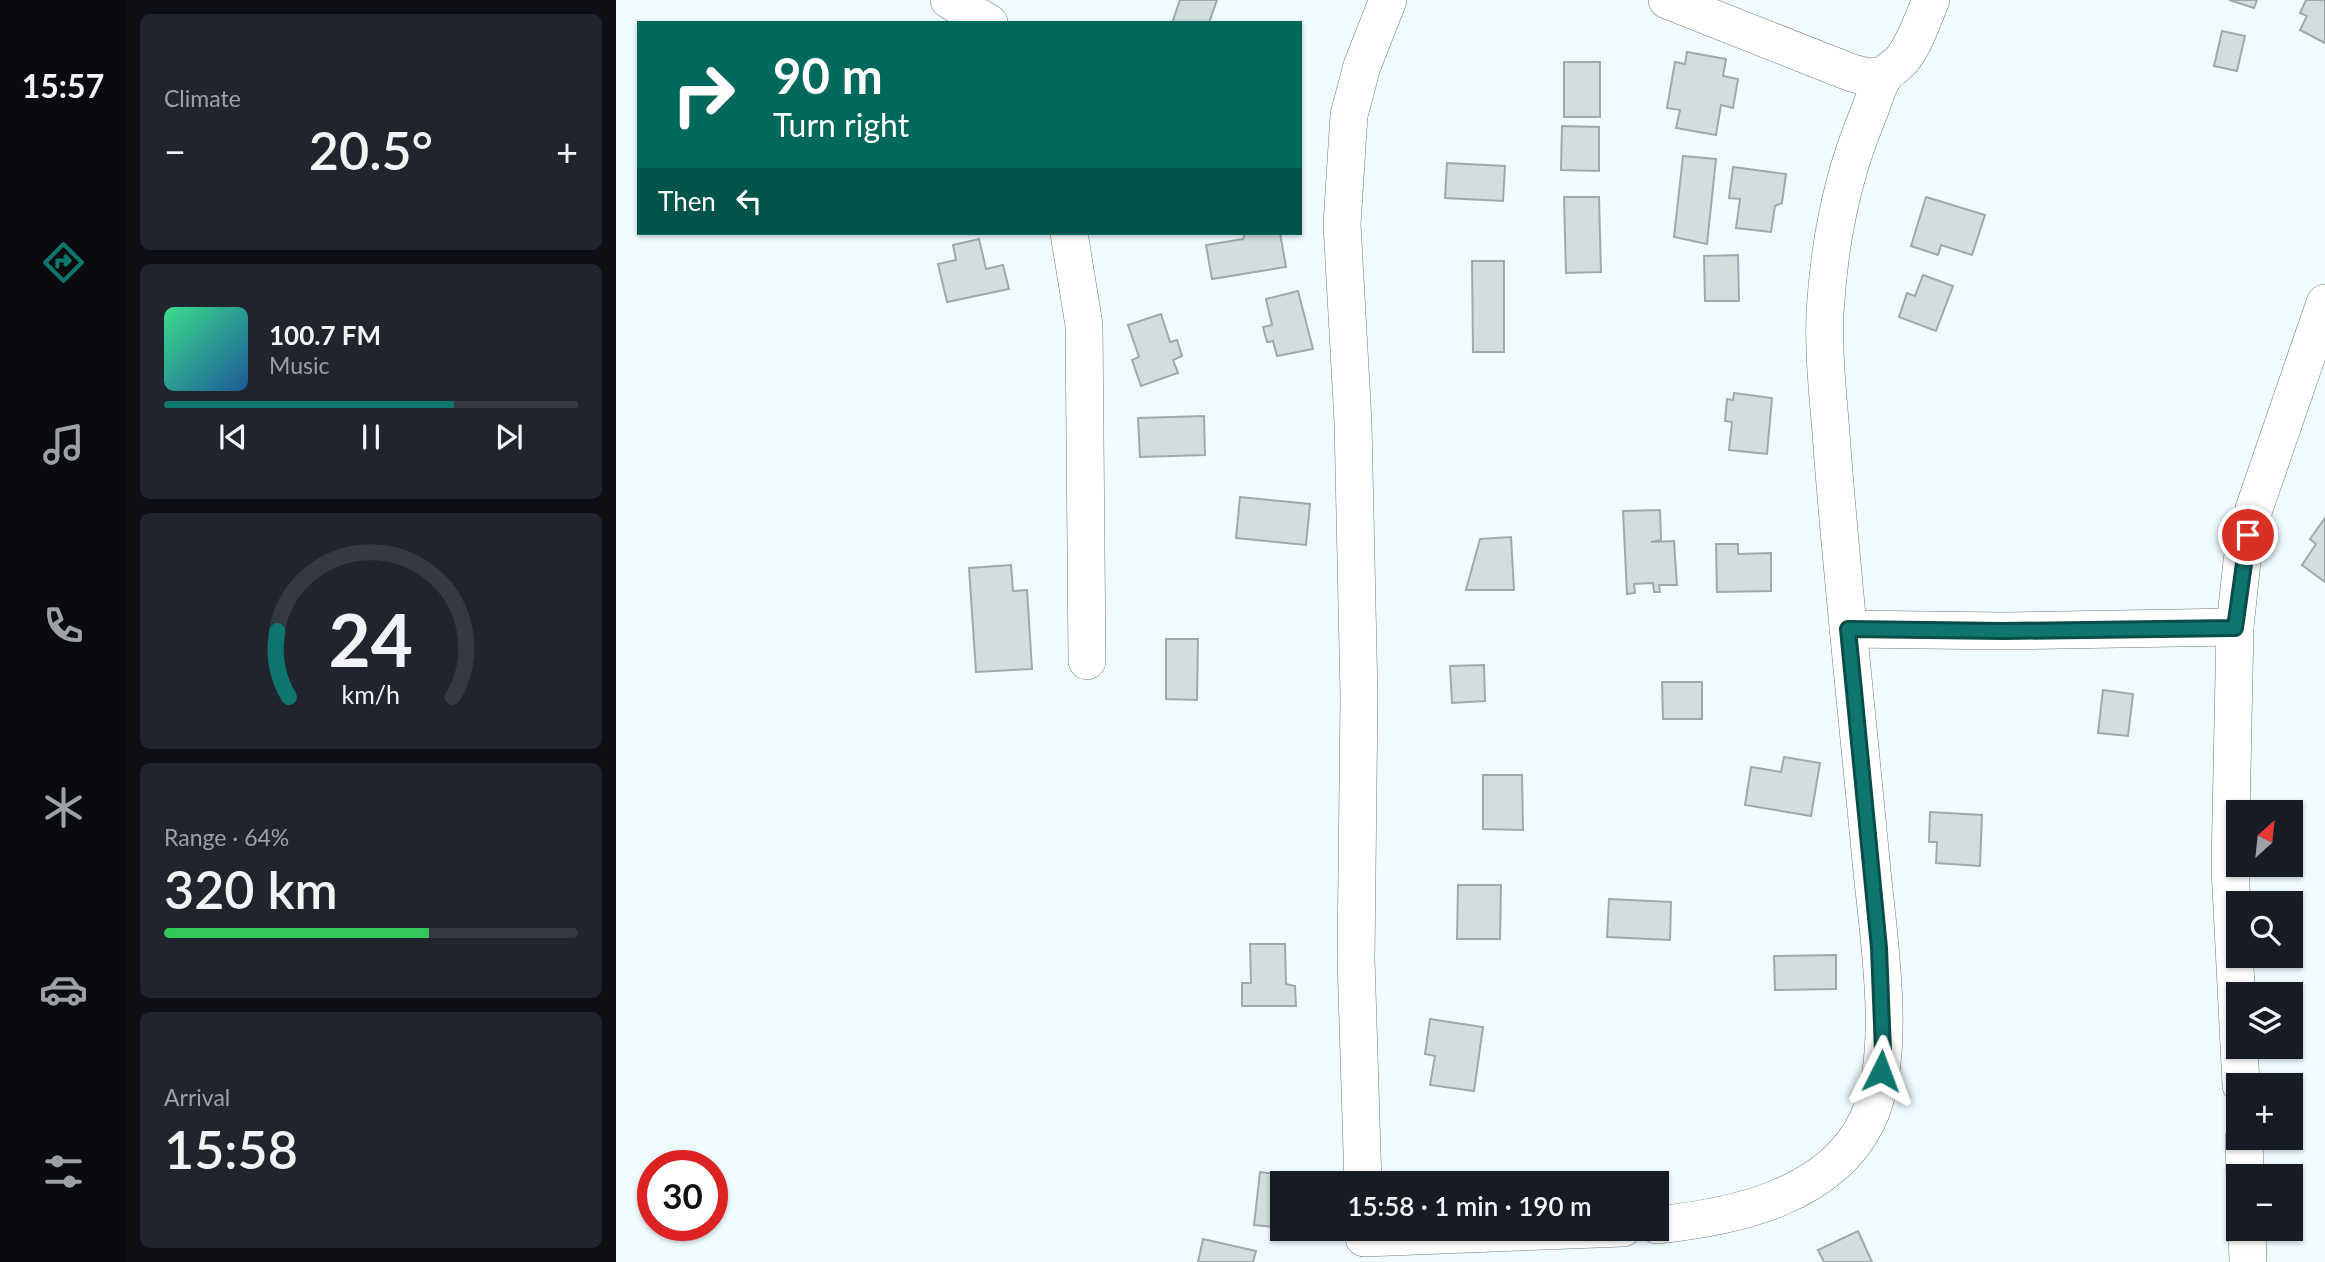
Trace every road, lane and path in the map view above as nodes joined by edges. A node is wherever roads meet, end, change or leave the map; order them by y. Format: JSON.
{"nodes":[{"id":1,"x":949,"y":0,"type":"edge"},
{"id":2,"x":1388,"y":0,"type":"edge"},
{"id":3,"x":1667,"y":0,"type":"edge"},
{"id":4,"x":1931,"y":0,"type":"edge"},
{"id":5,"x":986,"y":21,"type":"edge"},
{"id":6,"x":1885,"y":75,"type":"junction"},
{"id":7,"x":1069,"y":235,"type":"edge"},
{"id":8,"x":2325,"y":303,"type":"edge"},
{"id":9,"x":2235,"y":628,"type":"junction"},
{"id":10,"x":1848,"y":629,"type":"junction"},
{"id":11,"x":1087,"y":661,"type":"dead end"},
{"id":12,"x":2240,"y":1073,"type":"edge"},
{"id":13,"x":1363,"y":1171,"type":"edge"},
{"id":14,"x":1669,"y":1224,"type":"edge"},
{"id":15,"x":1399,"y":1241,"type":"edge"},
{"id":16,"x":2247,"y":1241,"type":"edge"},
{"id":17,"x":1364,"y":1243,"type":"edge"},
{"id":18,"x":2248,"y":1262,"type":"edge"}],
"edges":[{"from":1,"to":5,"type":"street"},
{"from":2,"to":13,"type":"street"},
{"from":3,"to":6,"type":"street"},
{"from":4,"to":6,"type":"street"},
{"from":6,"to":10,"type":"street"},
{"from":7,"to":11,"type":"street"},
{"from":8,"to":9,"type":"street"},
{"from":9,"to":10,"type":"street"},
{"from":9,"to":12,"type":"street"},
{"from":10,"to":14,"type":"street"},
{"from":15,"to":17,"type":"street"},
{"from":16,"to":18,"type":"street"}]}
